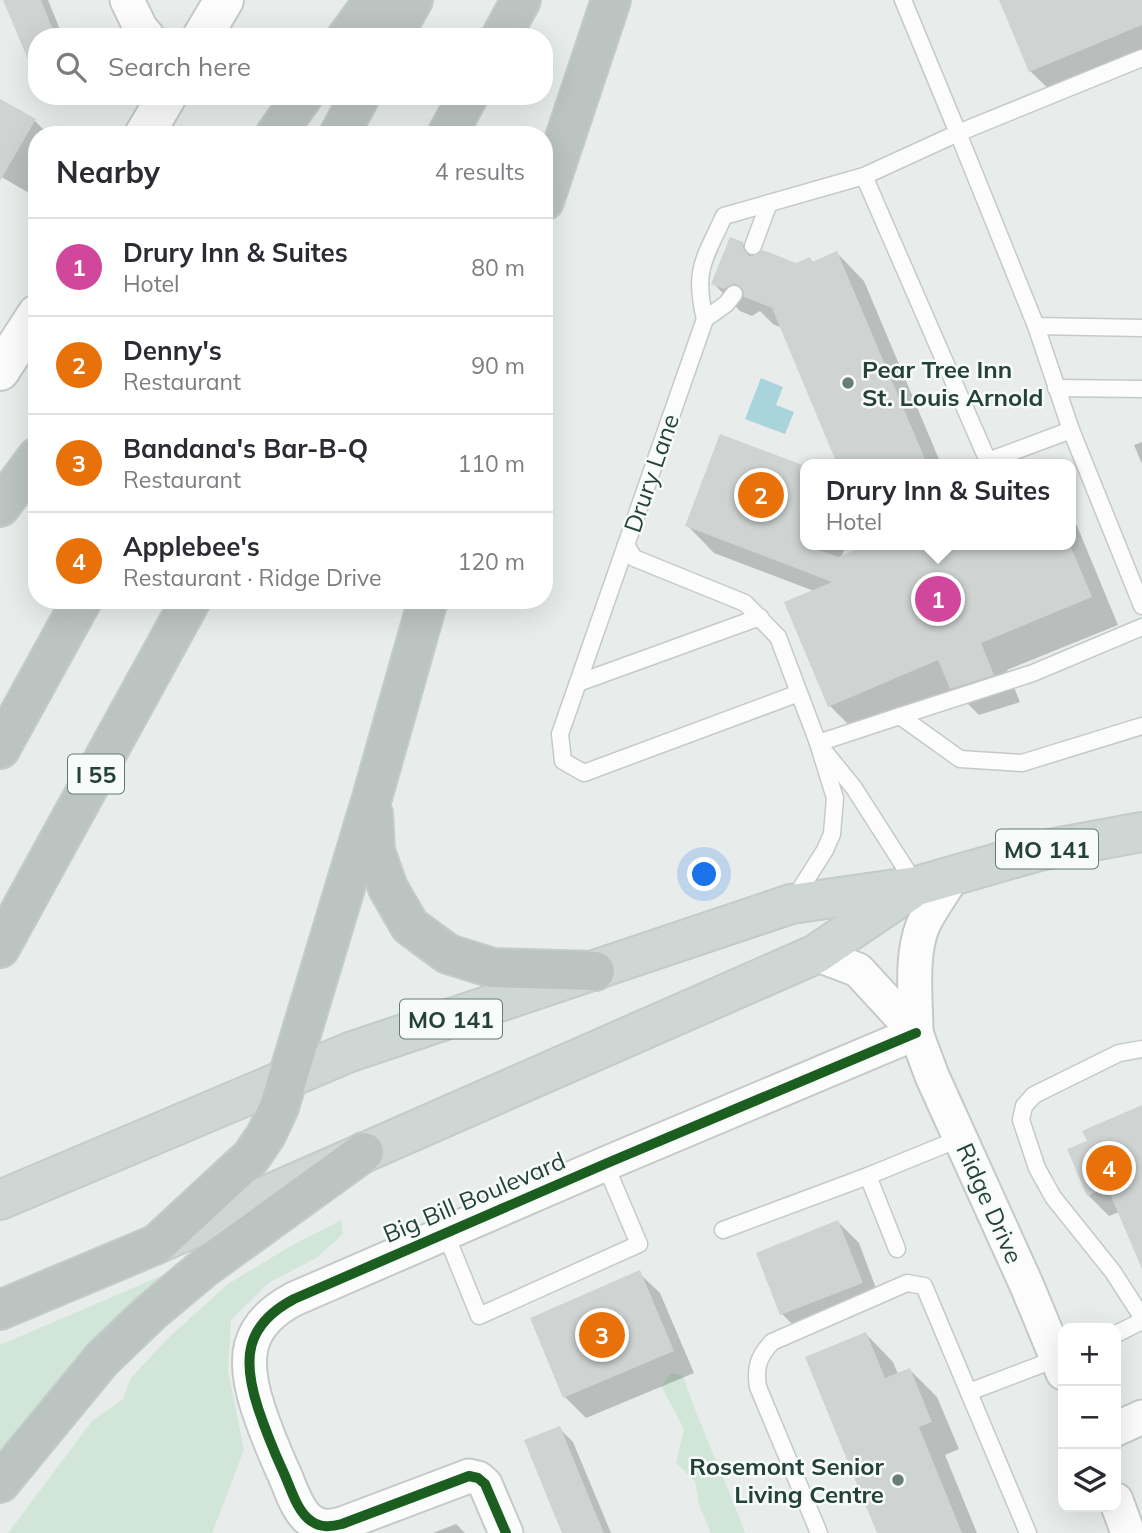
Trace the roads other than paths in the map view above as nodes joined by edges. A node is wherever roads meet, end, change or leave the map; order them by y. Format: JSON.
{"nodes":[{"id":1,"x":127,"y":0,"type":"edge"},
{"id":2,"x":224,"y":0,"type":"edge"},
{"id":3,"x":374,"y":0,"type":"edge"},
{"id":4,"x":413,"y":0,"type":"edge"},
{"id":5,"x":521,"y":0,"type":"edge"},
{"id":6,"x":611,"y":0,"type":"edge"},
{"id":7,"x":903,"y":0,"type":"edge"},
{"id":8,"x":141,"y":28,"type":"edge"},
{"id":9,"x":207,"y":28,"type":"edge"},
{"id":10,"x":354,"y":28,"type":"edge"},
{"id":11,"x":398,"y":28,"type":"edge"},
{"id":12,"x":506,"y":28,"type":"edge"},
{"id":13,"x":1142,"y":58,"type":"edge"},
{"id":14,"x":162,"y":105,"type":"edge"},
{"id":15,"x":297,"y":105,"type":"edge"},
{"id":16,"x":355,"y":105,"type":"edge"},
{"id":17,"x":463,"y":105,"type":"edge"},
{"id":18,"x":149,"y":126,"type":"edge"},
{"id":19,"x":281,"y":126,"type":"edge"},
{"id":20,"x":343,"y":126,"type":"edge"},
{"id":21,"x":452,"y":126,"type":"edge"},
{"id":22,"x":958,"y":133,"type":"junction"},
{"id":23,"x":553,"y":174,"type":"edge"},
{"id":24,"x":864,"y":176,"type":"junction"},
{"id":25,"x":769,"y":203,"type":"junction"},
{"id":26,"x":753,"y":246,"type":"dead end"},
{"id":27,"x":734,"y":293,"type":"dead end"},
{"id":28,"x":705,"y":319,"type":"junction"},
{"id":29,"x":1036,"y":326,"type":"junction"},
{"id":30,"x":28,"y":328,"type":"edge"},
{"id":31,"x":1142,"y":328,"type":"edge"},
{"id":32,"x":0,"y":371,"type":"edge"},
{"id":33,"x":1056,"y":388,"type":"junction"},
{"id":34,"x":1142,"y":389,"type":"edge"},
{"id":35,"x":1070,"y":430,"type":"junction"},
{"id":36,"x":987,"y":459,"type":"edge"},
{"id":37,"x":993,"y":459,"type":"edge"},
{"id":38,"x":28,"y":469,"type":"edge"},
{"id":39,"x":0,"y":507,"type":"edge"},
{"id":40,"x":626,"y":545,"type":"junction"},
{"id":41,"x":1142,"y":606,"type":"edge"},
{"id":42,"x":77,"y":609,"type":"edge"},
{"id":43,"x":186,"y":609,"type":"edge"},
{"id":44,"x":425,"y":609,"type":"edge"},
{"id":45,"x":760,"y":617,"type":"junction"},
{"id":46,"x":1142,"y":627,"type":"edge"},
{"id":47,"x":578,"y":683,"type":"junction"},
{"id":48,"x":799,"y":693,"type":"junction"},
{"id":49,"x":900,"y":716,"type":"junction"},
{"id":50,"x":1142,"y":726,"type":"edge"},
{"id":51,"x":818,"y":743,"type":"junction"},
{"id":52,"x":0,"y":749,"type":"edge"},
{"id":53,"x":372,"y":798,"type":"junction"},
{"id":54,"x":1142,"y":832,"type":"edge"},
{"id":55,"x":954,"y":874,"type":"junction"},
{"id":56,"x":917,"y":886,"type":"junction"},
{"id":57,"x":791,"y":904,"type":"junction"},
{"id":58,"x":0,"y":948,"type":"edge"},
{"id":59,"x":816,"y":954,"type":"junction"},
{"id":60,"x":596,"y":971,"type":"junction"},
{"id":61,"x":916,"y":1033,"type":"junction"},
{"id":62,"x":1142,"y":1049,"type":"edge"},
{"id":63,"x":288,"y":1077,"type":"junction"},
{"id":64,"x":961,"y":1138,"type":"junction"},
{"id":65,"x":364,"y":1152,"type":"junction"},
{"id":66,"x":605,"y":1164,"type":"junction"},
{"id":67,"x":868,"y":1176,"type":"junction"},
{"id":68,"x":0,"y":1200,"type":"edge"},
{"id":69,"x":723,"y":1230,"type":"dead end"},
{"id":70,"x":446,"y":1232,"type":"junction"},
{"id":71,"x":157,"y":1244,"type":"junction"},
{"id":72,"x":897,"y":1249,"type":"dead end"},
{"id":73,"x":0,"y":1310,"type":"edge"},
{"id":74,"x":1142,"y":1319,"type":"edge"},
{"id":75,"x":1121,"y":1331,"type":"edge"},
{"id":76,"x":1058,"y":1356,"type":"edge"},
{"id":77,"x":1058,"y":1364,"type":"edge"},
{"id":78,"x":969,"y":1392,"type":"junction"},
{"id":79,"x":1142,"y":1417,"type":"edge"},
{"id":80,"x":1121,"y":1427,"type":"edge"},
{"id":81,"x":0,"y":1483,"type":"edge"},
{"id":82,"x":1121,"y":1512,"type":"edge"},
{"id":83,"x":1142,"y":1528,"type":"edge"},
{"id":84,"x":506,"y":1533,"type":"edge"},
{"id":85,"x":819,"y":1533,"type":"edge"},
{"id":86,"x":1028,"y":1533,"type":"edge"},
{"id":87,"x":1130,"y":1533,"type":"edge"}],
"edges":[{"from":1,"to":8,"type":"street"},
{"from":2,"to":9,"type":"street"},
{"from":3,"to":10,"type":"highway"},
{"from":4,"to":11,"type":"highway"},
{"from":5,"to":12,"type":"highway"},
{"from":6,"to":23,"type":"highway"},
{"from":7,"to":22,"type":"lane"},
{"from":13,"to":22,"type":"lane"},
{"from":14,"to":18,"type":"street"},
{"from":15,"to":19,"type":"highway"},
{"from":16,"to":20,"type":"highway"},
{"from":17,"to":21,"type":"highway"},
{"from":22,"to":24,"type":"lane"},
{"from":22,"to":29,"type":"lane"},
{"from":24,"to":25,"type":"lane"},
{"from":24,"to":36,"type":"lane"},
{"from":25,"to":26,"type":"lane"},
{"from":25,"to":28,"type":"lane"},
{"from":27,"to":28,"type":"lane"},
{"from":28,"to":40,"type":"lane","name":"Drury Lane"},
{"from":29,"to":31,"type":"lane"},
{"from":29,"to":33,"type":"lane"},
{"from":30,"to":32,"type":"street"},
{"from":33,"to":34,"type":"lane"},
{"from":33,"to":35,"type":"lane"},
{"from":35,"to":37,"type":"lane"},
{"from":35,"to":41,"type":"lane"},
{"from":38,"to":39,"type":"highway"},
{"from":40,"to":45,"type":"lane","name":"Drury Lane"},
{"from":40,"to":47,"type":"lane"},
{"from":42,"to":52,"type":"highway"},
{"from":43,"to":58,"type":"highway","number":"I 55"},
{"from":44,"to":53,"type":"highway"},
{"from":45,"to":47,"type":"lane"},
{"from":45,"to":48,"type":"lane","name":"Drury Lane"},
{"from":46,"to":49,"type":"lane"},
{"from":47,"to":48,"type":"lane"},
{"from":48,"to":51,"type":"lane","name":"Drury Lane"},
{"from":49,"to":50,"type":"lane"},
{"from":49,"to":51,"type":"lane"},
{"from":51,"to":56,"type":"lane","name":"Drury Lane"},
{"from":51,"to":57,"type":"lane","name":"Drury Lane"},
{"from":53,"to":60,"type":"highway"},
{"from":53,"to":63,"type":"highway"},
{"from":54,"to":55,"type":"main road","number":"MO 141"},
{"from":55,"to":56,"type":"main road","number":"MO 141"},
{"from":55,"to":61,"type":"street","name":"Ridge Drive"},
{"from":56,"to":57,"type":"main road","number":"MO 141"},
{"from":56,"to":59,"type":"main road","number":"MO 141"},
{"from":57,"to":60,"type":"main road","number":"MO 141"},
{"from":59,"to":61,"type":"street","name":"Ridge Drive"},
{"from":59,"to":65,"type":"main road","number":"MO 141"},
{"from":60,"to":63,"type":"main road","number":"MO 141"},
{"from":61,"to":64,"type":"street","name":"Ridge Drive"},
{"from":61,"to":66,"type":"street","name":"Big Bill Boulevard"},
{"from":62,"to":74,"type":"lane"},
{"from":63,"to":68,"type":"main road","number":"MO 141"},
{"from":63,"to":71,"type":"highway"},
{"from":64,"to":67,"type":"lane"},
{"from":64,"to":76,"type":"street","name":"Ridge Drive"},
{"from":65,"to":71,"type":"main road","number":"MO 141"},
{"from":65,"to":81,"type":"highway"},
{"from":66,"to":70,"type":"street","name":"Big Bill Boulevard"},
{"from":66,"to":70,"type":"lane"},
{"from":67,"to":69,"type":"lane"},
{"from":67,"to":72,"type":"lane"},
{"from":70,"to":84,"type":"street","name":"Big Bill Boulevard"},
{"from":71,"to":73,"type":"highway","number":"MO 141"},
{"from":74,"to":75,"type":"lane"},
{"from":77,"to":78,"type":"lane"},
{"from":78,"to":85,"type":"lane"},
{"from":78,"to":86,"type":"lane"},
{"from":79,"to":80,"type":"street"},
{"from":82,"to":87,"type":"street"},
{"from":83,"to":87,"type":"lane"}]}
